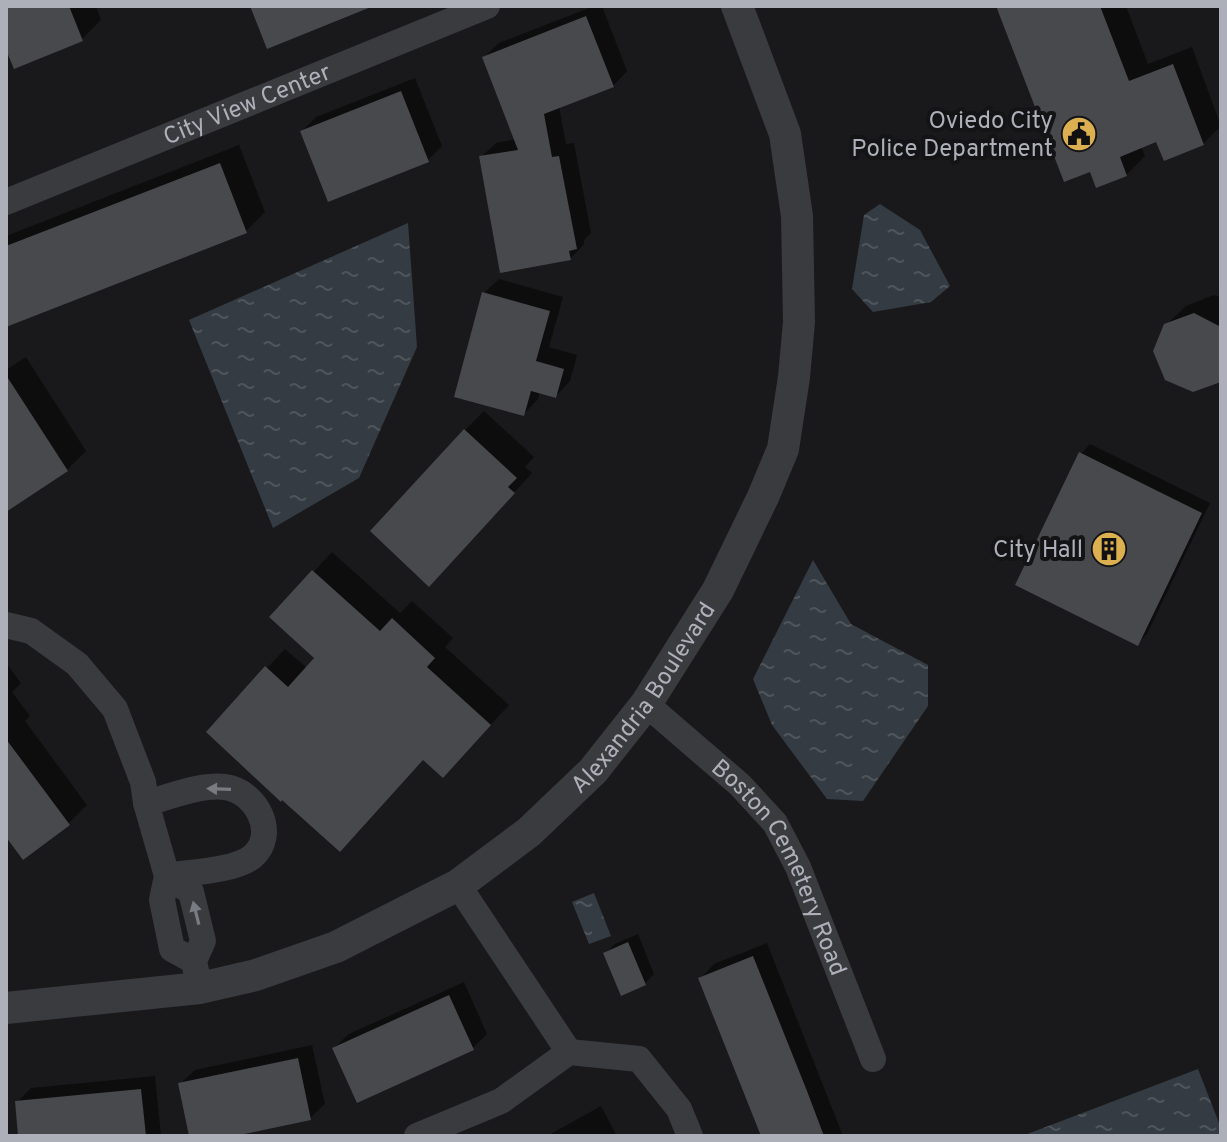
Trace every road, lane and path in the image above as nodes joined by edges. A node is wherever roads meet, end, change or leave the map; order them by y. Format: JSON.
{"nodes":[{"id":1,"x":487,"y":6,"type":"edge"},
{"id":2,"x":737,"y":6,"type":"edge"},
{"id":3,"x":6,"y":202,"type":"edge"},
{"id":4,"x":6,"y":625,"type":"edge"},
{"id":5,"x":646,"y":704,"type":"junction"},
{"id":6,"x":146,"y":803,"type":"junction"},
{"id":7,"x":167,"y":876,"type":"junction"},
{"id":8,"x":458,"y":885,"type":"junction"},
{"id":9,"x":197,"y":975,"type":"junction"},
{"id":10,"x":6,"y":1008,"type":"edge"},
{"id":11,"x":569,"y":1052,"type":"junction"},
{"id":12,"x":873,"y":1059,"type":"dead end"},
{"id":13,"x":417,"y":1136,"type":"edge"},
{"id":14,"x":690,"y":1136,"type":"edge"}],
"edges":[{"from":1,"to":3,"type":"street","name":"City View Center"},
{"from":2,"to":5,"type":"street","name":"Alexandria Boulevard"},
{"from":4,"to":6,"type":"street"},
{"from":5,"to":8,"type":"street","name":"Alexandria Boulevard"},
{"from":5,"to":12,"type":"street","name":"Boston Cemetery Road"},
{"from":6,"to":7,"type":"street"},
{"from":7,"to":6,"type":"street","one_way":true},
{"from":7,"to":9,"type":"street"},
{"from":8,"to":9,"type":"street","name":"Alexandria Boulevard"},
{"from":8,"to":11,"type":"street"},
{"from":9,"to":10,"type":"street","name":"Alexandria Boulevard"},
{"from":11,"to":13,"type":"street"},
{"from":11,"to":14,"type":"street"}]}
